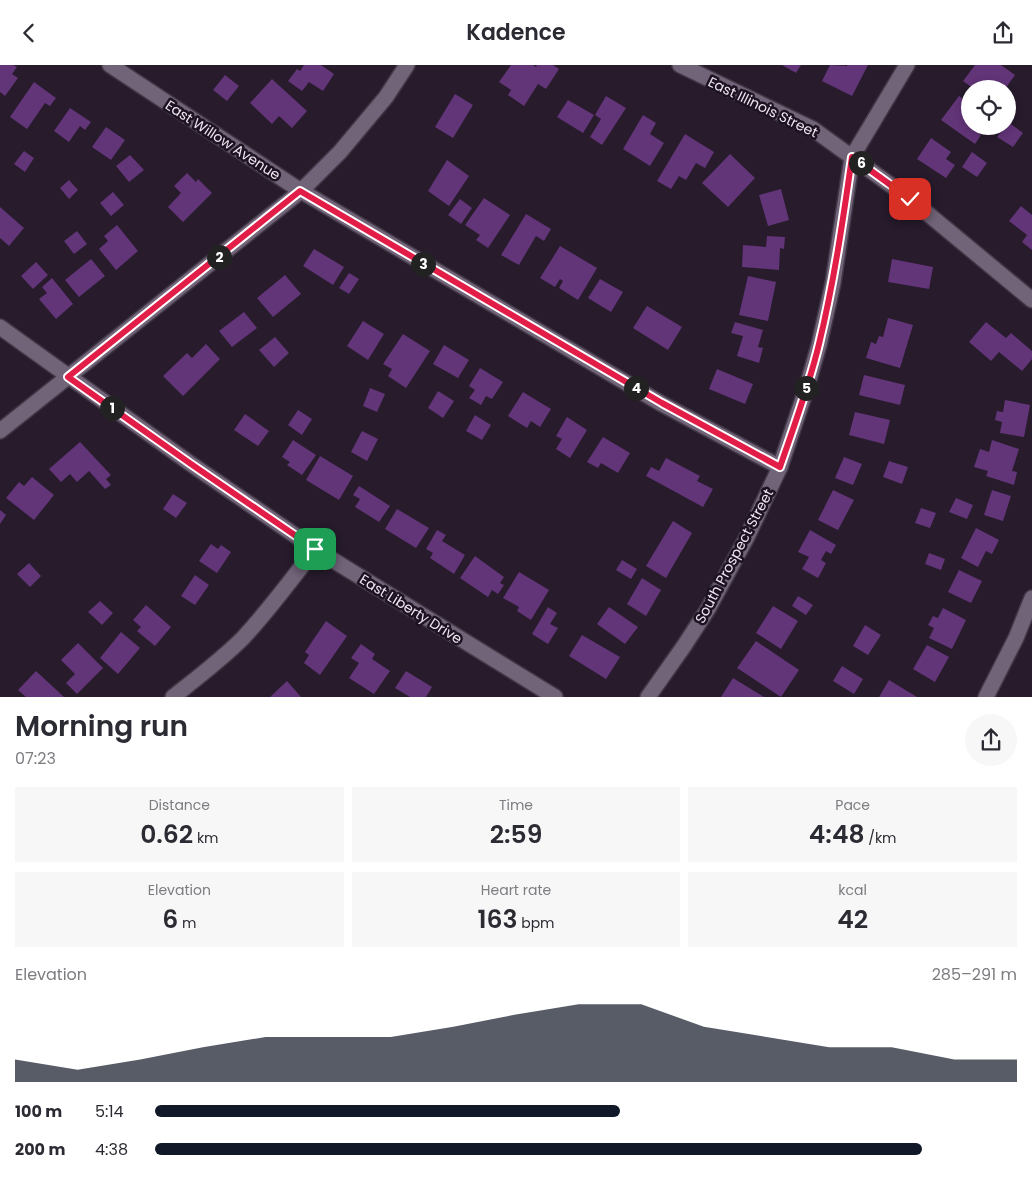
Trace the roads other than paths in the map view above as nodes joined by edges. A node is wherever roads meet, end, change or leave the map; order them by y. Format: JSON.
{"nodes":[{"id":1,"x":110,"y":65,"type":"edge"},
{"id":2,"x":408,"y":65,"type":"edge"},
{"id":3,"x":680,"y":65,"type":"edge"},
{"id":4,"x":907,"y":65,"type":"edge"},
{"id":5,"x":852,"y":157,"type":"junction"},
{"id":6,"x":300,"y":191,"type":"junction"},
{"id":7,"x":1032,"y":300,"type":"edge"},
{"id":8,"x":0,"y":327,"type":"edge"},
{"id":9,"x":68,"y":377,"type":"junction"},
{"id":10,"x":0,"y":431,"type":"edge"},
{"id":11,"x":780,"y":467,"type":"junction"},
{"id":12,"x":315,"y":549,"type":"junction"},
{"id":13,"x":1032,"y":598,"type":"edge"},
{"id":14,"x":173,"y":697,"type":"edge"},
{"id":15,"x":555,"y":697,"type":"edge"},
{"id":16,"x":648,"y":697,"type":"edge"},
{"id":17,"x":986,"y":697,"type":"edge"}],
"edges":[{"from":1,"to":6,"type":"street","name":"East Willow Avenue"},
{"from":2,"to":6,"type":"street"},
{"from":3,"to":5,"type":"street","name":"East Illinois Street"},
{"from":4,"to":5,"type":"street","name":"South Prospect Street"},
{"from":5,"to":7,"type":"street","name":"East Illinois Street"},
{"from":5,"to":11,"type":"street","name":"South Prospect Street"},
{"from":6,"to":9,"type":"street"},
{"from":6,"to":11,"type":"street","name":"East Willow Avenue"},
{"from":8,"to":9,"type":"street","name":"East Liberty Drive"},
{"from":9,"to":10,"type":"street"},
{"from":9,"to":12,"type":"street","name":"East Liberty Drive"},
{"from":11,"to":16,"type":"street","name":"South Prospect Street"},
{"from":12,"to":14,"type":"street"},
{"from":12,"to":15,"type":"street","name":"East Liberty Drive"},
{"from":13,"to":17,"type":"street"}]}
